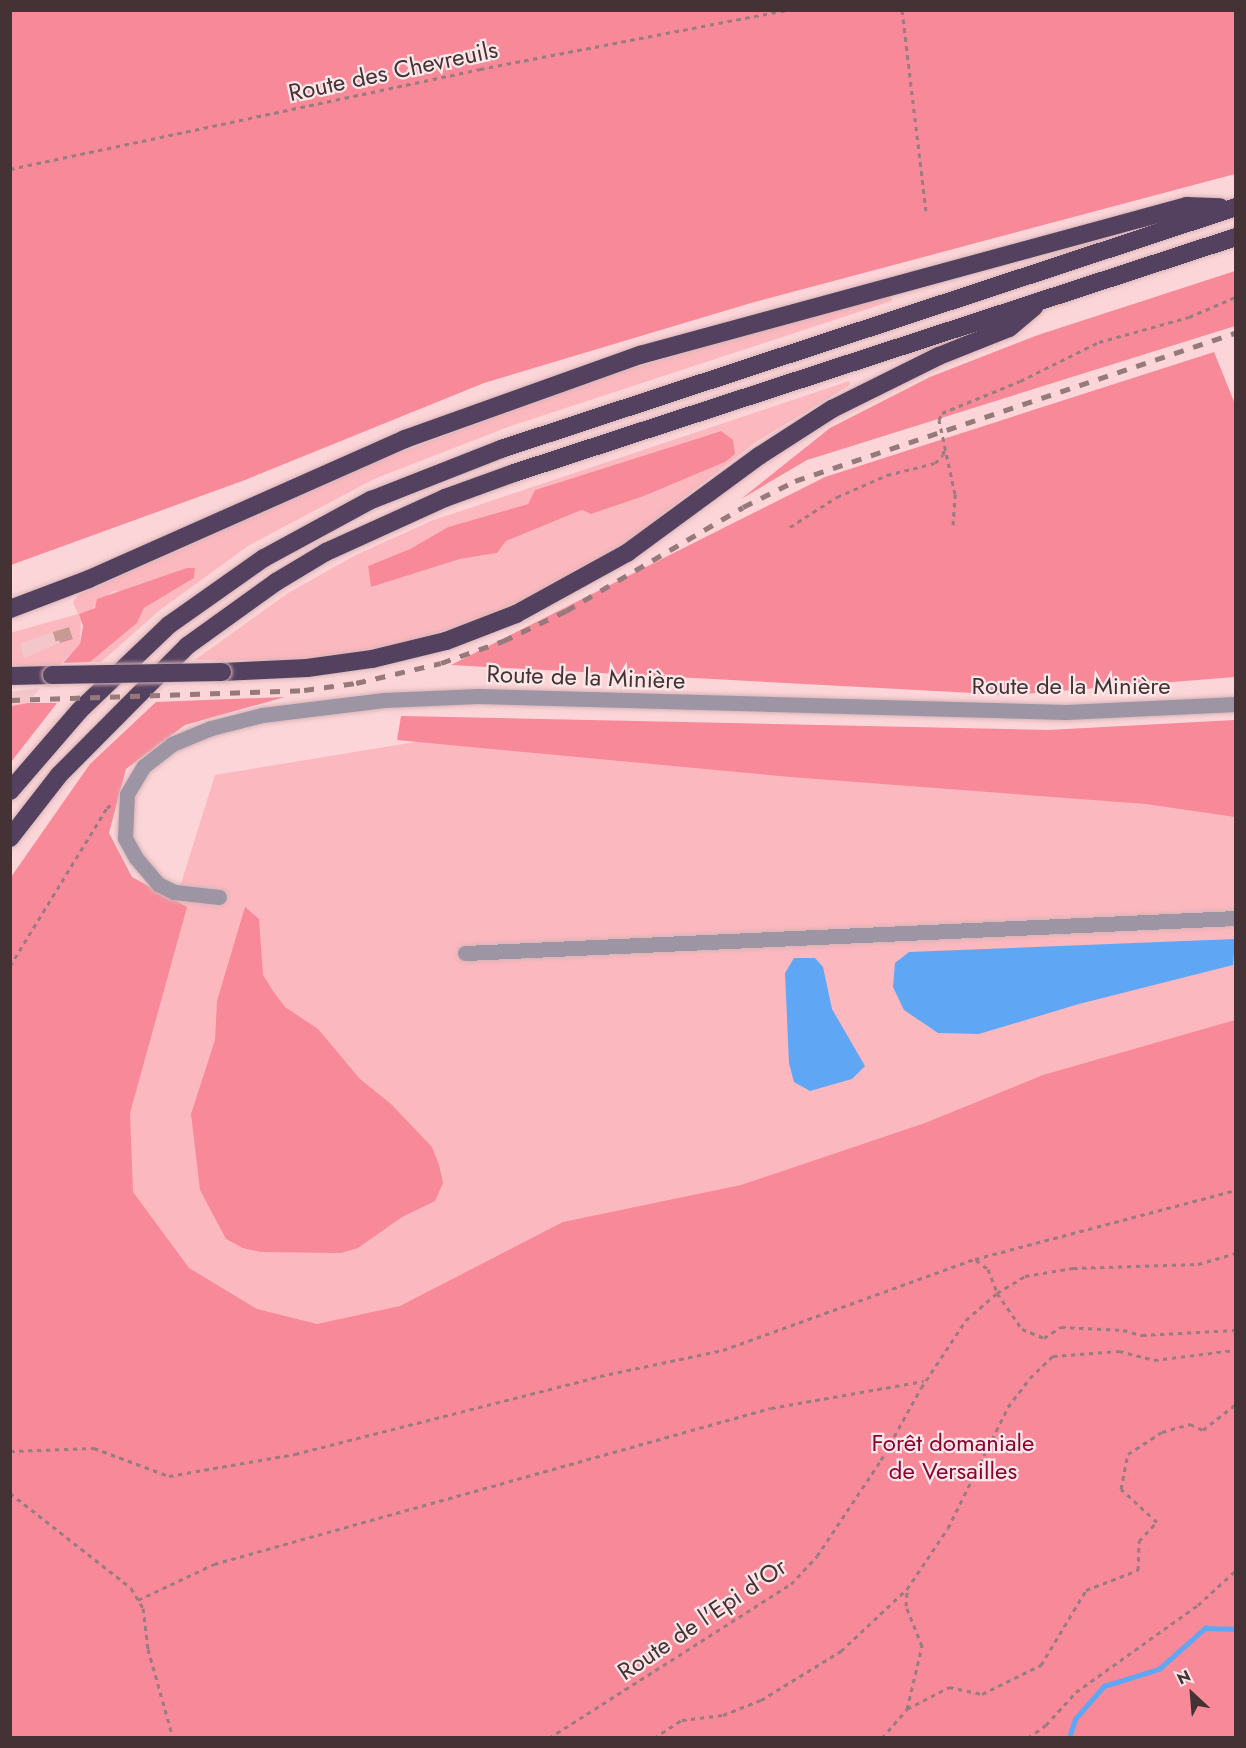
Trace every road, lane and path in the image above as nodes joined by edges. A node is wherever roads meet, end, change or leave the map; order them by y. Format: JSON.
{"nodes":[{"id":1,"x":784,"y":10,"type":"edge"},
{"id":2,"x":902,"y":10,"type":"edge"},
{"id":3,"x":10,"y":169,"type":"edge"},
{"id":4,"x":1235,"y":207,"type":"edge"},
{"id":5,"x":926,"y":210,"type":"dead end"},
{"id":6,"x":1236,"y":237,"type":"edge"},
{"id":7,"x":1236,"y":297,"type":"edge"},
{"id":8,"x":1045,"y":299,"type":"junction"},
{"id":9,"x":945,"y":445,"type":"junction"},
{"id":10,"x":953,"y":525,"type":"dead end"},
{"id":11,"x":790,"y":528,"type":"dead end"},
{"id":12,"x":10,"y":609,"type":"edge"},
{"id":13,"x":10,"y":676,"type":"edge"},
{"id":14,"x":1236,"y":704,"type":"edge"},
{"id":15,"x":10,"y":791,"type":"edge"},
{"id":16,"x":127,"y":794,"type":"junction"},
{"id":17,"x":10,"y":838,"type":"edge"},
{"id":18,"x":219,"y":897,"type":"dead end"},
{"id":19,"x":1236,"y":918,"type":"edge"},
{"id":20,"x":465,"y":953,"type":"dead end"},
{"id":21,"x":10,"y":966,"type":"edge"},
{"id":22,"x":1236,"y":1190,"type":"edge"},
{"id":23,"x":1236,"y":1253,"type":"edge"},
{"id":24,"x":975,"y":1259,"type":"junction"},
{"id":25,"x":997,"y":1293,"type":"junction"},
{"id":26,"x":1236,"y":1330,"type":"edge"},
{"id":27,"x":1236,"y":1350,"type":"edge"},
{"id":28,"x":926,"y":1380,"type":"junction"},
{"id":29,"x":1236,"y":1404,"type":"edge"},
{"id":30,"x":10,"y":1451,"type":"edge"},
{"id":31,"x":10,"y":1493,"type":"edge"},
{"id":32,"x":1236,"y":1570,"type":"edge"},
{"id":33,"x":907,"y":1589,"type":"junction"},
{"id":34,"x":138,"y":1600,"type":"junction"},
{"id":35,"x":907,"y":1709,"type":"junction"},
{"id":36,"x":173,"y":1737,"type":"edge"},
{"id":37,"x":549,"y":1737,"type":"edge"},
{"id":38,"x":654,"y":1737,"type":"edge"},
{"id":39,"x":882,"y":1737,"type":"edge"},
{"id":40,"x":1028,"y":1737,"type":"edge"}],
"edges":[{"from":1,"to":3,"type":"path","name":"Route des Chevreuils"},
{"from":2,"to":5,"type":"path"},
{"from":4,"to":12,"type":"highway"},
{"from":4,"to":15,"type":"highway"},
{"from":6,"to":8,"type":"highway"},
{"from":7,"to":9,"type":"path"},
{"from":8,"to":13,"type":"highway","bridge":true},
{"from":8,"to":17,"type":"highway"},
{"from":9,"to":10,"type":"path"},
{"from":9,"to":11,"type":"path"},
{"from":14,"to":16,"type":"street","name":"Route de la Minière"},
{"from":16,"to":18,"type":"street","name":"Route de la Minière"},
{"from":16,"to":21,"type":"path"},
{"from":19,"to":20,"type":"street"},
{"from":22,"to":24,"type":"path"},
{"from":23,"to":25,"type":"path","name":"Route de l'Epi d'Or"},
{"from":24,"to":25,"type":"path"},
{"from":24,"to":30,"type":"path"},
{"from":25,"to":26,"type":"path"},
{"from":25,"to":28,"type":"path","name":"Route de l'Epi d'Or"},
{"from":27,"to":33,"type":"path"},
{"from":28,"to":34,"type":"path"},
{"from":28,"to":37,"type":"path","name":"Route de l'Epi d'Or"},
{"from":29,"to":35,"type":"path"},
{"from":31,"to":34,"type":"path"},
{"from":32,"to":40,"type":"path"},
{"from":33,"to":35,"type":"path"},
{"from":33,"to":38,"type":"path"},
{"from":34,"to":36,"type":"path"},
{"from":35,"to":39,"type":"path"}]}
